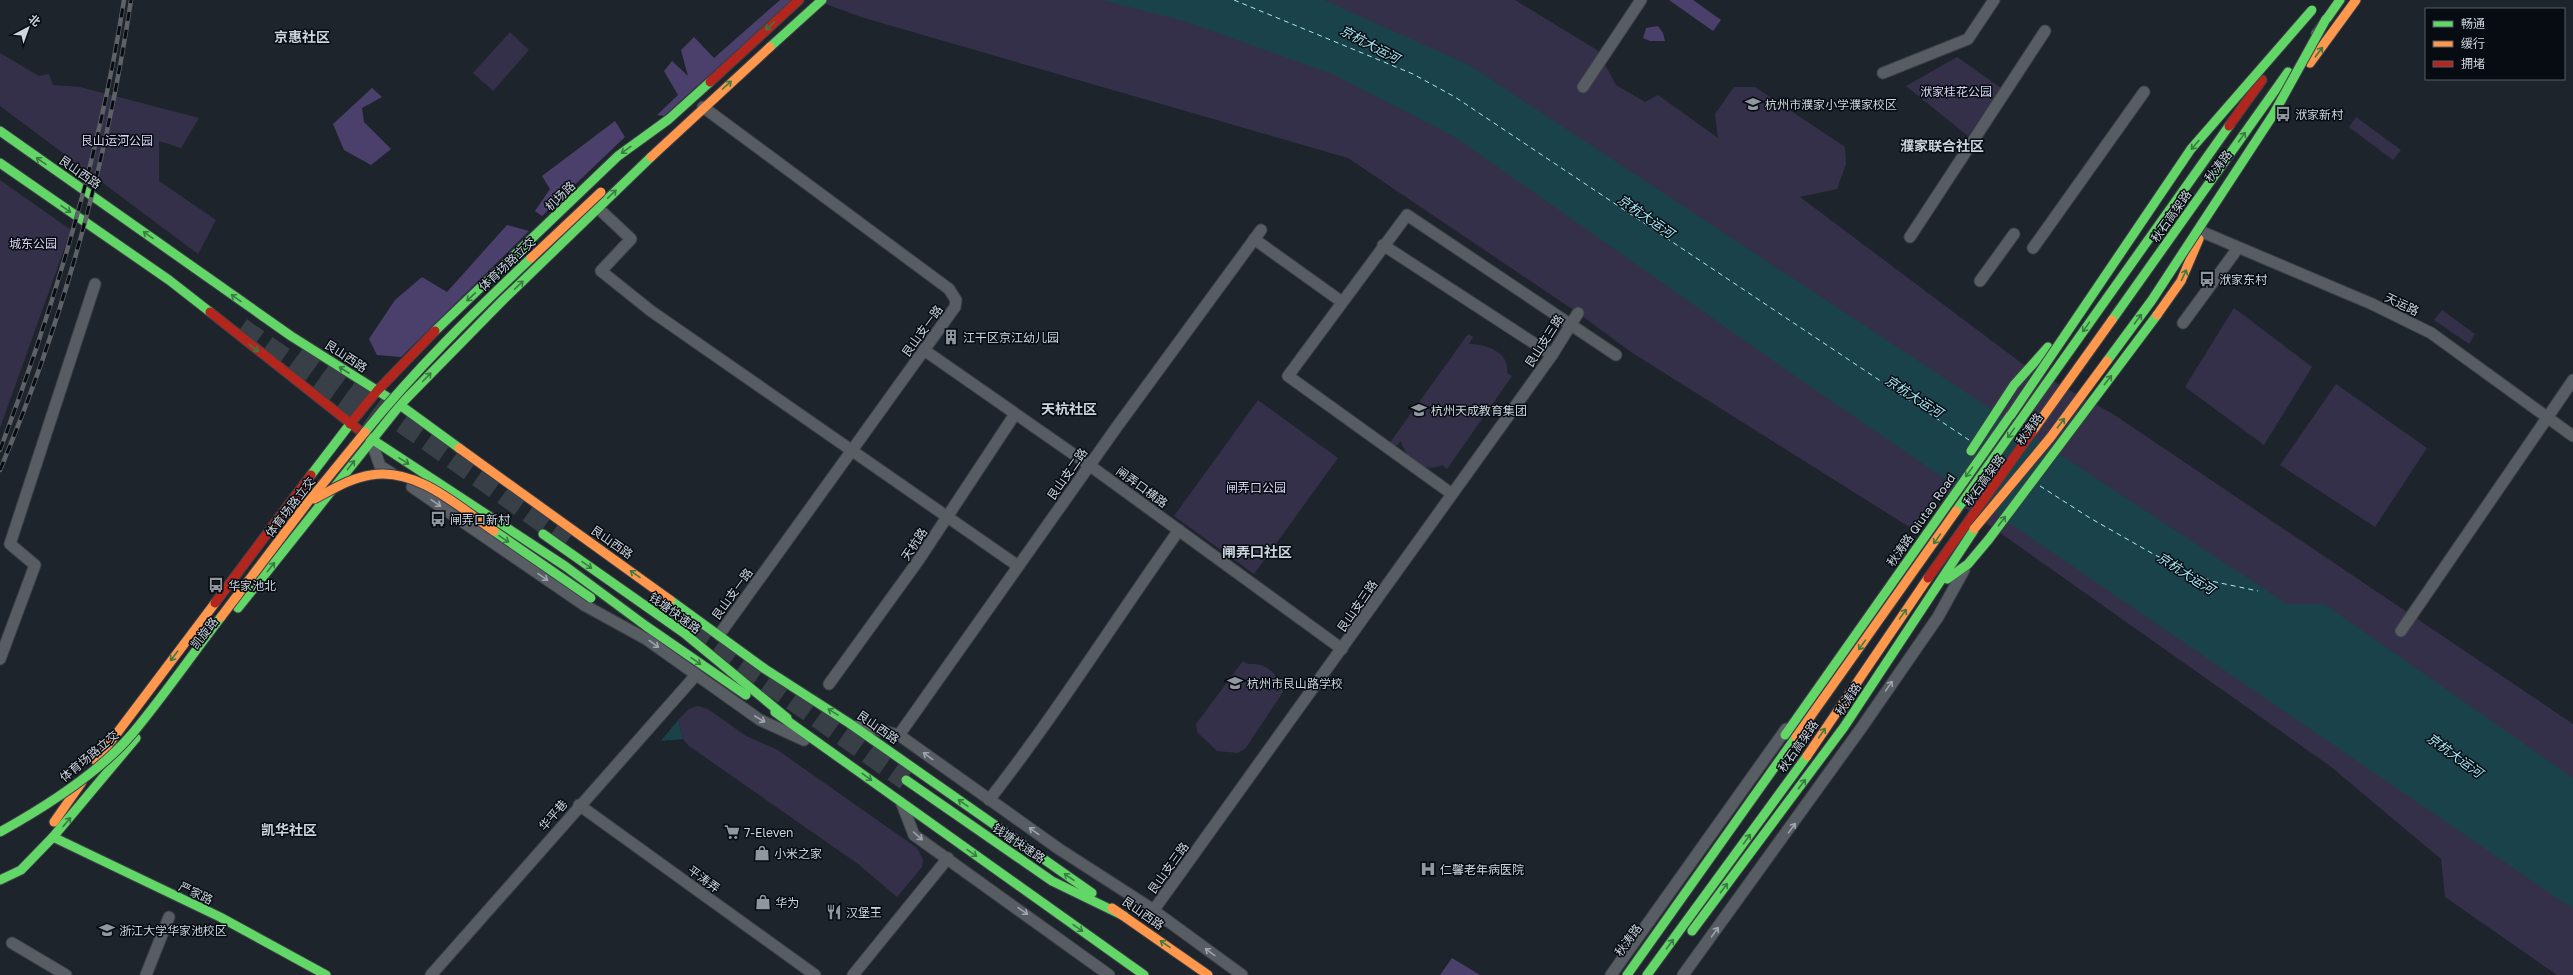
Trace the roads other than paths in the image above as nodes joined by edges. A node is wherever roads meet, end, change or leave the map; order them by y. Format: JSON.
{"nodes":[{"id":1,"x":798,"y":0,"type":"edge"},
{"id":2,"x":822,"y":0,"type":"edge"},
{"id":3,"x":1641,"y":0,"type":"edge"},
{"id":4,"x":1994,"y":0,"type":"edge"},
{"id":5,"x":2310,"y":0,"type":"edge"},
{"id":6,"x":2319,"y":0,"type":"edge"},
{"id":7,"x":2340,"y":0,"type":"edge"},
{"id":8,"x":2356,"y":0,"type":"edge"},
{"id":9,"x":2312,"y":10,"type":"junction"},
{"id":10,"x":2326,"y":19,"type":"junction"},
{"id":11,"x":2045,"y":31,"type":"dead end"},
{"id":12,"x":1883,"y":73,"type":"dead end"},
{"id":13,"x":1583,"y":87,"type":"dead end"},
{"id":14,"x":2144,"y":92,"type":"dead end"},
{"id":15,"x":701,"y":109,"type":"junction"},
{"id":16,"x":669,"y":119,"type":"junction"},
{"id":17,"x":0,"y":132,"type":"edge"},
{"id":18,"x":632,"y":158,"type":"dead end"},
{"id":19,"x":0,"y":162,"type":"edge"},
{"id":20,"x":2164,"y":202,"type":"junction"},
{"id":21,"x":2204,"y":207,"type":"junction"},
{"id":22,"x":598,"y":208,"type":"junction"},
{"id":23,"x":2200,"y":231,"type":"junction"},
{"id":24,"x":2014,"y":234,"type":"dead end"},
{"id":25,"x":1910,"y":237,"type":"dead end"},
{"id":26,"x":1383,"y":246,"type":"junction"},
{"id":27,"x":2033,"y":248,"type":"dead end"},
{"id":28,"x":2238,"y":248,"type":"junction"},
{"id":29,"x":1980,"y":281,"type":"dead end"},
{"id":30,"x":95,"y":284,"type":"dead end"},
{"id":31,"x":1342,"y":302,"type":"junction"},
{"id":32,"x":1578,"y":313,"type":"dead end"},
{"id":33,"x":2183,"y":323,"type":"dead end"},
{"id":34,"x":1572,"y":324,"type":"junction"},
{"id":35,"x":924,"y":350,"type":"junction"},
{"id":36,"x":1616,"y":354,"type":"dead end"},
{"id":37,"x":1552,"y":355,"type":"junction"},
{"id":38,"x":2041,"y":373,"type":"joint"},
{"id":39,"x":2573,"y":380,"type":"edge"},
{"id":40,"x":377,"y":391,"type":"junction"},
{"id":41,"x":400,"y":406,"type":"junction"},
{"id":42,"x":1015,"y":414,"type":"junction"},
{"id":43,"x":2011,"y":415,"type":"junction"},
{"id":44,"x":2546,"y":418,"type":"junction"},
{"id":45,"x":350,"y":424,"type":"junction"},
{"id":46,"x":2573,"y":436,"type":"edge"},
{"id":47,"x":371,"y":440,"type":"junction"},
{"id":48,"x":852,"y":450,"type":"junction"},
{"id":49,"x":1967,"y":457,"type":"dead end"},
{"id":50,"x":1089,"y":465,"type":"junction"},
{"id":51,"x":1955,"y":476,"type":"dead end"},
{"id":52,"x":1452,"y":494,"type":"junction"},
{"id":53,"x":308,"y":502,"type":"junction"},
{"id":54,"x":947,"y":516,"type":"junction"},
{"id":55,"x":1937,"y":518,"type":"junction"},
{"id":56,"x":1974,"y":529,"type":"junction"},
{"id":57,"x":1179,"y":530,"type":"junction"},
{"id":58,"x":544,"y":534,"type":"dead end"},
{"id":59,"x":1968,"y":564,"type":"junction"},
{"id":60,"x":1018,"y":566,"type":"junction"},
{"id":61,"x":1936,"y":586,"type":"junction"},
{"id":62,"x":646,"y":626,"type":"junction"},
{"id":63,"x":2401,"y":631,"type":"dead end"},
{"id":64,"x":719,"y":635,"type":"junction"},
{"id":65,"x":1342,"y":649,"type":"junction"},
{"id":66,"x":0,"y":659,"type":"edge"},
{"id":67,"x":696,"y":675,"type":"junction"},
{"id":68,"x":1820,"y":682,"type":"junction"},
{"id":69,"x":829,"y":684,"type":"dead end"},
{"id":70,"x":1879,"y":700,"type":"junction"},
{"id":71,"x":787,"y":718,"type":"junction"},
{"id":72,"x":849,"y":722,"type":"junction"},
{"id":73,"x":1844,"y":727,"type":"junction"},
{"id":74,"x":900,"y":735,"type":"junction"},
{"id":75,"x":835,"y":754,"type":"junction"},
{"id":76,"x":906,"y":780,"type":"tunnel mouth"},
{"id":77,"x":989,"y":800,"type":"junction"},
{"id":78,"x":901,"y":802,"type":"junction"},
{"id":79,"x":579,"y":805,"type":"junction"},
{"id":80,"x":0,"y":832,"type":"edge"},
{"id":81,"x":53,"y":838,"type":"junction"},
{"id":82,"x":948,"y":858,"type":"junction"},
{"id":83,"x":21,"y":870,"type":"junction"},
{"id":84,"x":0,"y":880,"type":"edge"},
{"id":85,"x":1153,"y":911,"type":"junction"},
{"id":86,"x":1124,"y":916,"type":"junction"},
{"id":87,"x":169,"y":917,"type":"dead end"},
{"id":88,"x":1687,"y":937,"type":"dead end"},
{"id":89,"x":12,"y":943,"type":"dead end"},
{"id":90,"x":1678,"y":950,"type":"dead end"},
{"id":91,"x":66,"y":975,"type":"edge"},
{"id":92,"x":146,"y":975,"type":"edge"},
{"id":93,"x":326,"y":975,"type":"edge"},
{"id":94,"x":431,"y":975,"type":"edge"},
{"id":95,"x":815,"y":975,"type":"edge"},
{"id":96,"x":853,"y":975,"type":"edge"},
{"id":97,"x":1109,"y":975,"type":"edge"},
{"id":98,"x":1144,"y":975,"type":"edge"},
{"id":99,"x":1208,"y":975,"type":"edge"},
{"id":100,"x":1242,"y":975,"type":"edge"},
{"id":101,"x":1611,"y":975,"type":"edge"},
{"id":102,"x":1618,"y":975,"type":"edge"},
{"id":103,"x":1627,"y":975,"type":"edge"},
{"id":104,"x":1647,"y":975,"type":"edge"},
{"id":105,"x":1659,"y":975,"type":"edge"},
{"id":106,"x":1683,"y":975,"type":"edge"}],
"edges":[{"from":1,"to":16,"type":"main road","name":"机场路","one_way":true},
{"from":15,"to":2,"type":"main road","one_way":true},
{"from":3,"to":13,"type":"street"},
{"from":4,"to":12,"type":"street"},
{"from":5,"to":20,"type":"main road","name":"秋涛路"},
{"from":6,"to":9,"type":"main road","name":"秋石高架路"},
{"from":7,"to":10,"type":"main road","name":"秋石高架路"},
{"from":21,"to":8,"type":"main road","name":"秋涛路","one_way":true},
{"from":9,"to":43,"type":"main road","one_way":true,"bridge":true},
{"from":9,"to":103,"type":"main road","name":"秋石高架路","one_way":true,"bridge":true},
{"from":56,"to":10,"type":"main road","one_way":true,"bridge":true},
{"from":104,"to":10,"type":"main road","name":"秋石高架路","one_way":true,"bridge":true},
{"from":11,"to":25,"type":"street"},
{"from":14,"to":27,"type":"street"},
{"from":22,"to":15,"type":"main road","one_way":true},
{"from":15,"to":35,"type":"street","name":"艮山支一路"},
{"from":15,"to":53,"type":"main road","name":"体育场路立交","bridge":true},
{"from":16,"to":18,"type":"main road"},
{"from":16,"to":40,"type":"main road","name":"机场路","one_way":true},
{"from":40,"to":17,"type":"main road","name":"艮山西路","one_way":true},
{"from":19,"to":45,"type":"main road","one_way":true},
{"from":20,"to":38,"type":"main road","name":"秋涛路"},
{"from":20,"to":49,"type":"main road"},
{"from":21,"to":23,"type":"main road"},
{"from":21,"to":56,"type":"main road","name":"秋涛路","bridge":true},
{"from":41,"to":22,"type":"main road","one_way":true},
{"from":22,"to":48,"type":"street"},
{"from":23,"to":28,"type":"street","name":"天运路"},
{"from":59,"to":23,"type":"main road","one_way":true},
{"from":24,"to":29,"type":"street"},
{"from":26,"to":31,"type":"street"},
{"from":26,"to":34,"type":"street"},
{"from":26,"to":37,"type":"street"},
{"from":28,"to":33,"type":"street"},
{"from":28,"to":44,"type":"street","name":"天运路"},
{"from":30,"to":66,"type":"street"},
{"from":31,"to":50,"type":"street","name":"艮山支二路"},
{"from":31,"to":52,"type":"street"},
{"from":32,"to":34,"type":"street","name":"艮山支三路"},
{"from":34,"to":36,"type":"street"},
{"from":34,"to":37,"type":"street","name":"艮山支三路"},
{"from":35,"to":42,"type":"street","name":"闸弄口横路"},
{"from":35,"to":48,"type":"street","name":"艮山支一路"},
{"from":37,"to":52,"type":"street","name":"艮山支三路"},
{"from":38,"to":43,"type":"main road","name":"秋涛路 Qiutao Road","bridge":true},
{"from":39,"to":44,"type":"street"},
{"from":40,"to":41,"type":"main road","name":"艮山西路"},
{"from":40,"to":45,"type":"main road","name":"机场路"},
{"from":41,"to":47,"type":"main road","name":"凯旋路"},
{"from":64,"to":41,"type":"main road","name":"艮山西路","one_way":true},
{"from":42,"to":50,"type":"street","name":"闸弄口横路"},
{"from":42,"to":54,"type":"street","name":"天杭路"},
{"from":43,"to":55,"type":"main road","name":"秋涛路 Qiutao Road","one_way":true},
{"from":44,"to":46,"type":"street","name":"天运路"},
{"from":44,"to":63,"type":"street"},
{"from":45,"to":47,"type":"main road"},
{"from":45,"to":83,"type":"main road","name":"凯旋路","one_way":true},
{"from":47,"to":62,"type":"main road","one_way":true},
{"from":47,"to":67,"type":"street","one_way":true},
{"from":81,"to":47,"type":"main road","name":"凯旋路","one_way":true},
{"from":48,"to":54,"type":"street"},
{"from":48,"to":64,"type":"street","name":"艮山支一路"},
{"from":50,"to":57,"type":"street","name":"闸弄口横路"},
{"from":50,"to":60,"type":"street","name":"艮山支二路"},
{"from":51,"to":55,"type":"main road"},
{"from":52,"to":65,"type":"street","name":"艮山支三路"},
{"from":53,"to":62,"type":"main road","one_way":true,"bridge":true},
{"from":53,"to":80,"type":"main road","name":"体育场路立交","bridge":true},
{"from":54,"to":60,"type":"street"},
{"from":54,"to":69,"type":"street","name":"天杭路"},
{"from":55,"to":68,"type":"main road","name":"秋涛路 Qiutao Road"},
{"from":56,"to":61,"type":"main road","name":"秋涛路"},
{"from":57,"to":65,"type":"street","name":"闸弄口横路"},
{"from":57,"to":77,"type":"street"},
{"from":58,"to":71,"type":"main road","name":"钱塘快速路","one_way":true},
{"from":59,"to":61,"type":"main road"},
{"from":70,"to":59,"type":"street","one_way":true},
{"from":60,"to":74,"type":"street","name":"艮山支二路"},
{"from":61,"to":73,"type":"main road","name":"秋涛路"},
{"from":62,"to":71,"type":"main road","one_way":true},
{"from":72,"to":64,"type":"main road","name":"艮山西路","one_way":true},
{"from":65,"to":85,"type":"street","name":"艮山支三路"},
{"from":67,"to":75,"type":"street","one_way":true},
{"from":67,"to":79,"type":"street","name":"华平巷"},
{"from":68,"to":101,"type":"street"},
{"from":68,"to":102,"type":"main road","name":"秋涛路"},
{"from":70,"to":73,"type":"street"},
{"from":106,"to":70,"type":"street","one_way":true},
{"from":71,"to":75,"type":"main road"},
{"from":72,"to":74,"type":"street"},
{"from":86,"to":72,"type":"main road","name":"艮山西路","one_way":true},
{"from":88,"to":73,"type":"main road","name":"秋涛路","one_way":true},
{"from":77,"to":74,"type":"street","one_way":true},
{"from":75,"to":78,"type":"main road","one_way":true},
{"from":76,"to":86,"type":"main road","name":"钱塘快速路"},
{"from":85,"to":77,"type":"street","one_way":true},
{"from":78,"to":82,"type":"street","one_way":true},
{"from":78,"to":98,"type":"main road","one_way":true},
{"from":79,"to":94,"type":"street","name":"华平巷"},
{"from":79,"to":95,"type":"street","name":"平涛弄"},
{"from":81,"to":83,"type":"main road","name":"凯旋路"},
{"from":81,"to":93,"type":"main road","name":"严家路"},
{"from":82,"to":96,"type":"street"},
{"from":82,"to":97,"type":"street","one_way":true},
{"from":83,"to":84,"type":"main road","name":"凯旋路"},
{"from":100,"to":85,"type":"street","one_way":true},
{"from":99,"to":86,"type":"main road","name":"艮山西路","one_way":true},
{"from":87,"to":92,"type":"street"},
{"from":89,"to":91,"type":"street"},
{"from":90,"to":105,"type":"main road"}]}
